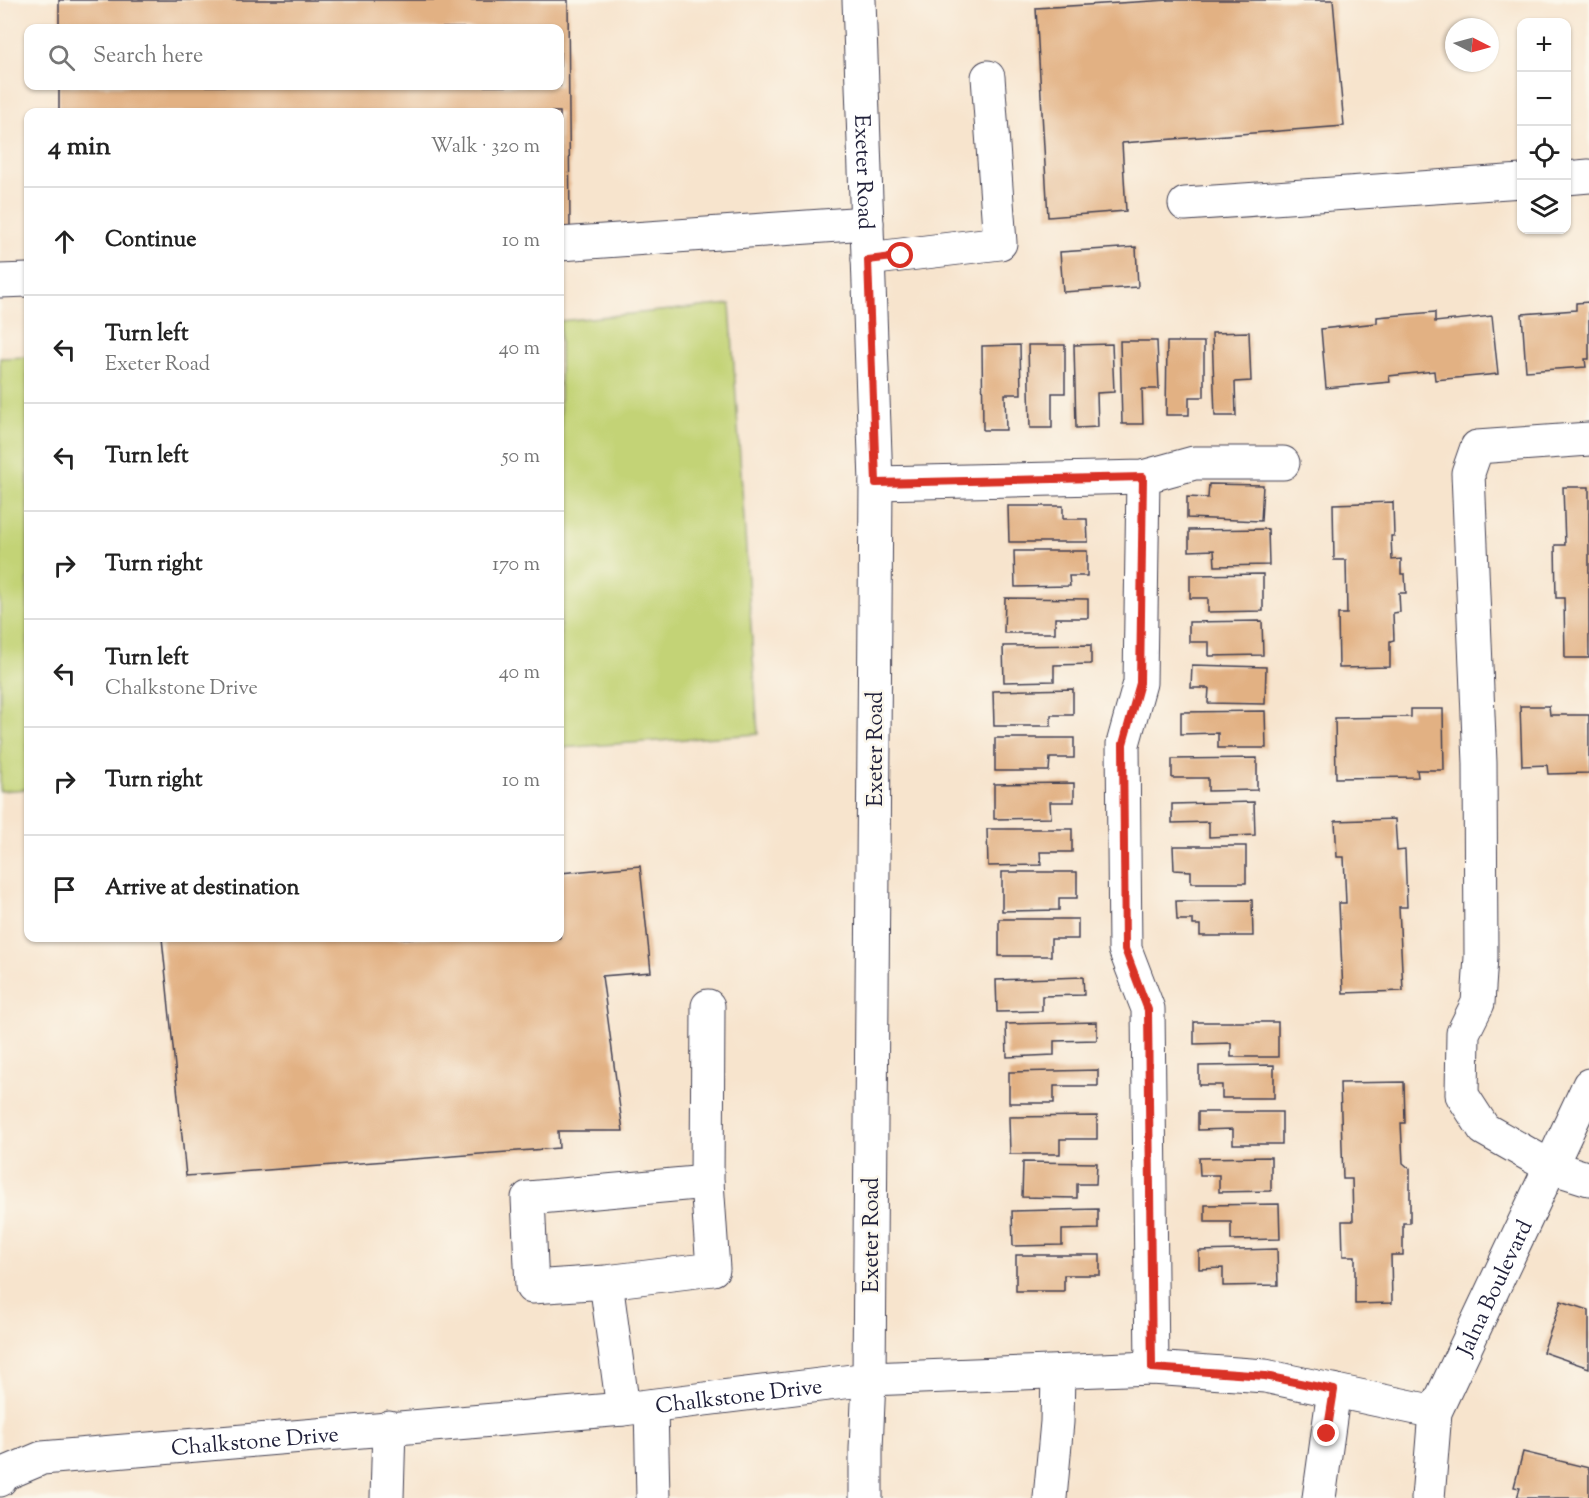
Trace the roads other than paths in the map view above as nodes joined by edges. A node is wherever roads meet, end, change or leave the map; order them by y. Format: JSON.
{"nodes":[{"id":1,"x":859,"y":0,"type":"edge"},
{"id":2,"x":988,"y":77,"type":"dead end"},
{"id":3,"x":1589,"y":176,"type":"edge"},
{"id":4,"x":1571,"y":178,"type":"edge"},
{"id":5,"x":1517,"y":181,"type":"edge"},
{"id":6,"x":1185,"y":204,"type":"dead end"},
{"id":7,"x":867,"y":223,"type":"junction"},
{"id":8,"x":564,"y":244,"type":"edge"},
{"id":9,"x":868,"y":260,"type":"junction"},
{"id":10,"x":24,"y":280,"type":"edge"},
{"id":11,"x":0,"y":281,"type":"edge"},
{"id":12,"x":1589,"y":440,"type":"edge"},
{"id":13,"x":1283,"y":463,"type":"dead end"},
{"id":14,"x":1143,"y":477,"type":"junction"},
{"id":15,"x":876,"y":483,"type":"junction"},
{"id":16,"x":708,"y":1006,"type":"dead end"},
{"id":17,"x":1589,"y":1085,"type":"edge"},
{"id":18,"x":1551,"y":1167,"type":"junction"},
{"id":19,"x":1589,"y":1179,"type":"edge"},
{"id":20,"x":707,"y":1182,"type":"junction"},
{"id":21,"x":606,"y":1282,"type":"junction"},
{"id":22,"x":1152,"y":1368,"type":"junction"},
{"id":23,"x":1058,"y":1372,"type":"junction"},
{"id":24,"x":869,"y":1379,"type":"junction"},
{"id":25,"x":1334,"y":1390,"type":"junction"},
{"id":26,"x":637,"y":1407,"type":"junction"},
{"id":27,"x":1435,"y":1412,"type":"junction"},
{"id":28,"x":389,"y":1427,"type":"junction"},
{"id":29,"x":0,"y":1480,"type":"edge"},
{"id":30,"x":387,"y":1498,"type":"edge"},
{"id":31,"x":653,"y":1498,"type":"edge"},
{"id":32,"x":866,"y":1498,"type":"edge"},
{"id":33,"x":1050,"y":1498,"type":"edge"},
{"id":34,"x":1319,"y":1498,"type":"edge"},
{"id":35,"x":1428,"y":1498,"type":"edge"}],
"edges":[{"from":1,"to":7,"type":"street","name":"Exeter Road"},
{"from":2,"to":9,"type":"street"},
{"from":3,"to":4,"type":"street"},
{"from":5,"to":6,"type":"street"},
{"from":7,"to":8,"type":"street"},
{"from":7,"to":9,"type":"street","name":"Exeter Road"},
{"from":9,"to":15,"type":"street","name":"Exeter Road"},
{"from":10,"to":11,"type":"street"},
{"from":12,"to":18,"type":"street"},
{"from":13,"to":14,"type":"street"},
{"from":14,"to":15,"type":"street"},
{"from":14,"to":22,"type":"street"},
{"from":15,"to":24,"type":"street","name":"Exeter Road"},
{"from":16,"to":20,"type":"street"},
{"from":17,"to":18,"type":"street","name":"Jalna Boulevard"},
{"from":18,"to":19,"type":"street"},
{"from":18,"to":27,"type":"street","name":"Jalna Boulevard"},
{"from":20,"to":21,"type":"street"},
{"from":20,"to":21,"type":"street"},
{"from":21,"to":26,"type":"street"},
{"from":22,"to":23,"type":"street","name":"Chalkstone Drive"},
{"from":22,"to":25,"type":"street","name":"Chalkstone Drive"},
{"from":23,"to":24,"type":"street","name":"Chalkstone Drive"},
{"from":23,"to":33,"type":"street"},
{"from":24,"to":26,"type":"street","name":"Chalkstone Drive"},
{"from":24,"to":32,"type":"street","name":"Exeter Road"},
{"from":25,"to":27,"type":"street","name":"Chalkstone Drive"},
{"from":25,"to":34,"type":"street"},
{"from":26,"to":28,"type":"street","name":"Chalkstone Drive"},
{"from":26,"to":31,"type":"street"},
{"from":27,"to":35,"type":"street","name":"Jalna Boulevard"},
{"from":28,"to":29,"type":"street","name":"Chalkstone Drive"},
{"from":28,"to":30,"type":"street"}]}
